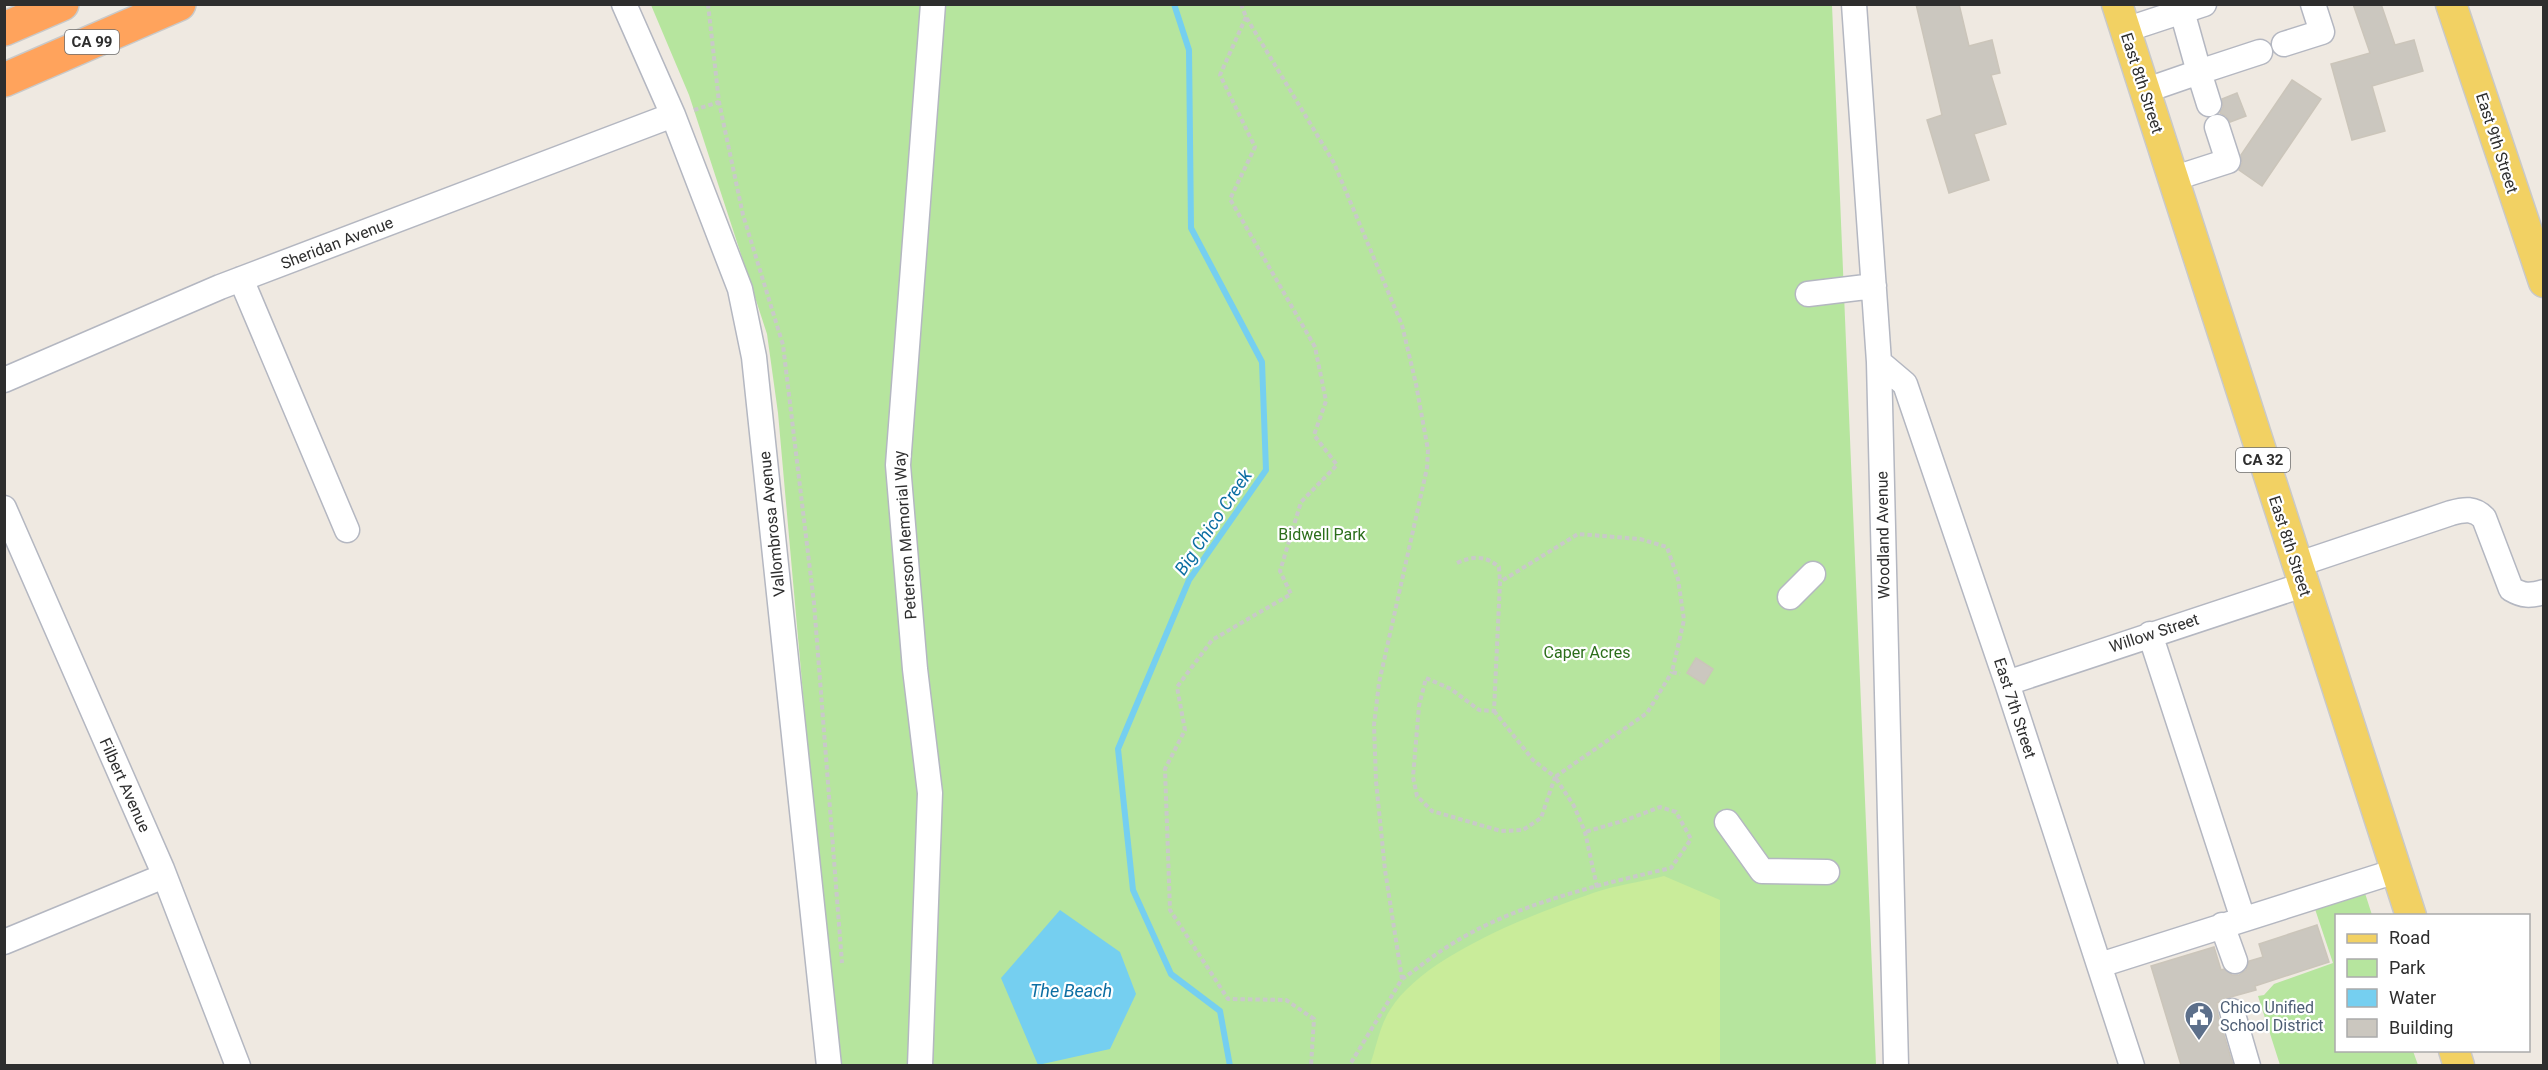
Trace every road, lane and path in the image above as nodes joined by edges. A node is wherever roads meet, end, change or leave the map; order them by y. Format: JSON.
{"nodes":[{"id":1,"x":62,"y":4,"type":"edge"},
{"id":2,"x":179,"y":4,"type":"edge"},
{"id":3,"x":624,"y":4,"type":"edge"},
{"id":4,"x":708,"y":4,"type":"edge"},
{"id":5,"x":933,"y":4,"type":"edge"},
{"id":6,"x":1241,"y":4,"type":"edge"},
{"id":7,"x":1854,"y":4,"type":"edge"},
{"id":8,"x":2313,"y":4,"type":"edge"},
{"id":9,"x":2451,"y":4,"type":"edge"},
{"id":10,"x":2189,"y":7,"type":"edge"},
{"id":11,"x":1246,"y":17,"type":"junction"},
{"id":12,"x":2121,"y":17,"type":"edge"},
{"id":13,"x":4,"y":29,"type":"edge"},
{"id":14,"x":2284,"y":44,"type":"dead end"},
{"id":15,"x":2260,"y":52,"type":"dead end"},
{"id":16,"x":2199,"y":72,"type":"junction"},
{"id":17,"x":4,"y":80,"type":"edge"},
{"id":18,"x":2144,"y":91,"type":"junction"},
{"id":19,"x":719,"y":102,"type":"dead end"},
{"id":20,"x":2210,"y":104,"type":"dead end"},
{"id":21,"x":673,"y":116,"type":"junction"},
{"id":22,"x":2217,"y":127,"type":"dead end"},
{"id":23,"x":2172,"y":178,"type":"junction"},
{"id":24,"x":241,"y":279,"type":"junction"},
{"id":25,"x":2544,"y":282,"type":"edge"},
{"id":26,"x":1874,"y":286,"type":"junction"},
{"id":27,"x":1808,"y":294,"type":"dead end"},
{"id":28,"x":1879,"y":362,"type":"junction"},
{"id":29,"x":4,"y":380,"type":"edge"},
{"id":30,"x":4,"y":508,"type":"edge"},
{"id":31,"x":347,"y":530,"type":"dead end"},
{"id":32,"x":1457,"y":563,"type":"dead end"},
{"id":33,"x":1813,"y":574,"type":"dead end"},
{"id":34,"x":2299,"y":575,"type":"junction"},
{"id":35,"x":1500,"y":582,"type":"junction"},
{"id":36,"x":2544,"y":592,"type":"edge"},
{"id":37,"x":1790,"y":597,"type":"dead end"},
{"id":38,"x":2150,"y":634,"type":"junction"},
{"id":39,"x":1672,"y":672,"type":"junction"},
{"id":40,"x":1680,"y":674,"type":"dead end"},
{"id":41,"x":2007,"y":683,"type":"junction"},
{"id":42,"x":1494,"y":711,"type":"junction"},
{"id":43,"x":1555,"y":777,"type":"junction"},
{"id":44,"x":1727,"y":822,"type":"dead end"},
{"id":45,"x":1585,"y":832,"type":"junction"},
{"id":46,"x":2396,"y":871,"type":"junction"},
{"id":47,"x":1827,"y":872,"type":"dead end"},
{"id":48,"x":164,"y":876,"type":"junction"},
{"id":49,"x":1597,"y":887,"type":"junction"},
{"id":50,"x":2411,"y":914,"type":"edge"},
{"id":51,"x":2233,"y":922,"type":"junction"},
{"id":52,"x":4,"y":942,"type":"edge"},
{"id":53,"x":2235,"y":961,"type":"dead end"},
{"id":54,"x":2100,"y":965,"type":"junction"},
{"id":55,"x":1402,"y":979,"type":"junction"},
{"id":56,"x":2232,"y":1011,"type":"dead end"},
{"id":57,"x":238,"y":1065,"type":"edge"},
{"id":58,"x":829,"y":1065,"type":"edge"},
{"id":59,"x":920,"y":1065,"type":"edge"},
{"id":60,"x":1311,"y":1065,"type":"edge"},
{"id":61,"x":1349,"y":1065,"type":"edge"},
{"id":62,"x":1896,"y":1065,"type":"edge"},
{"id":63,"x":2132,"y":1065,"type":"edge"},
{"id":64,"x":2248,"y":1065,"type":"edge"}],
"edges":[{"from":1,"to":13,"type":"highway","number":"CA 99"},
{"from":2,"to":17,"type":"highway","number":"CA 99"},
{"from":3,"to":21,"type":"street","name":"Vallombrosa Avenue"},
{"from":4,"to":19,"type":"path"},
{"from":5,"to":59,"type":"street","name":"Peterson Memorial Way"},
{"from":6,"to":11,"type":"path"},
{"from":7,"to":26,"type":"street","name":"Woodland Avenue"},
{"from":8,"to":14,"type":"street"},
{"from":9,"to":25,"type":"main road","name":"East 9th Street"},
{"from":10,"to":12,"type":"street"},
{"from":10,"to":16,"type":"street"},
{"from":11,"to":55,"type":"path"},
{"from":11,"to":60,"type":"path"},
{"from":12,"to":18,"type":"main road","name":"East 8th Street","number":"CA 32"},
{"from":15,"to":16,"type":"street"},
{"from":16,"to":18,"type":"street"},
{"from":16,"to":20,"type":"street"},
{"from":18,"to":23,"type":"main road","name":"East 8th Street","number":"CA 32"},
{"from":21,"to":24,"type":"street","name":"Sheridan Avenue"},
{"from":21,"to":58,"type":"street","name":"Vallombrosa Avenue"},
{"from":22,"to":23,"type":"street"},
{"from":23,"to":34,"type":"main road","name":"East 8th Street","number":"CA 32"},
{"from":24,"to":29,"type":"street","name":"Sheridan Avenue"},
{"from":24,"to":31,"type":"street"},
{"from":26,"to":27,"type":"street"},
{"from":26,"to":28,"type":"street","name":"Woodland Avenue"},
{"from":28,"to":41,"type":"street","name":"East 7th Street"},
{"from":28,"to":62,"type":"street","name":"Woodland Avenue"},
{"from":30,"to":48,"type":"street","name":"Filbert Avenue"},
{"from":32,"to":35,"type":"path"},
{"from":33,"to":37,"type":"street"},
{"from":34,"to":36,"type":"street","name":"Willow Street"},
{"from":34,"to":38,"type":"street","name":"Willow Street"},
{"from":34,"to":46,"type":"main road","name":"East 8th Street","number":"CA 32"},
{"from":35,"to":39,"type":"path"},
{"from":35,"to":42,"type":"path"},
{"from":38,"to":41,"type":"street","name":"Willow Street"},
{"from":38,"to":51,"type":"street"},
{"from":39,"to":40,"type":"path"},
{"from":39,"to":43,"type":"path"},
{"from":41,"to":54,"type":"street","name":"East 7th Street"},
{"from":42,"to":43,"type":"path"},
{"from":42,"to":43,"type":"path"},
{"from":43,"to":45,"type":"path"},
{"from":44,"to":47,"type":"street"},
{"from":45,"to":49,"type":"path"},
{"from":45,"to":49,"type":"path"},
{"from":46,"to":50,"type":"main road","name":"East 8th Street","number":"CA 32"},
{"from":46,"to":51,"type":"street"},
{"from":48,"to":52,"type":"street"},
{"from":48,"to":57,"type":"street","name":"Filbert Avenue"},
{"from":49,"to":55,"type":"path"},
{"from":51,"to":53,"type":"street"},
{"from":51,"to":54,"type":"street"},
{"from":54,"to":63,"type":"street","name":"East 7th Street"},
{"from":55,"to":61,"type":"path"},
{"from":56,"to":64,"type":"street"}]}
